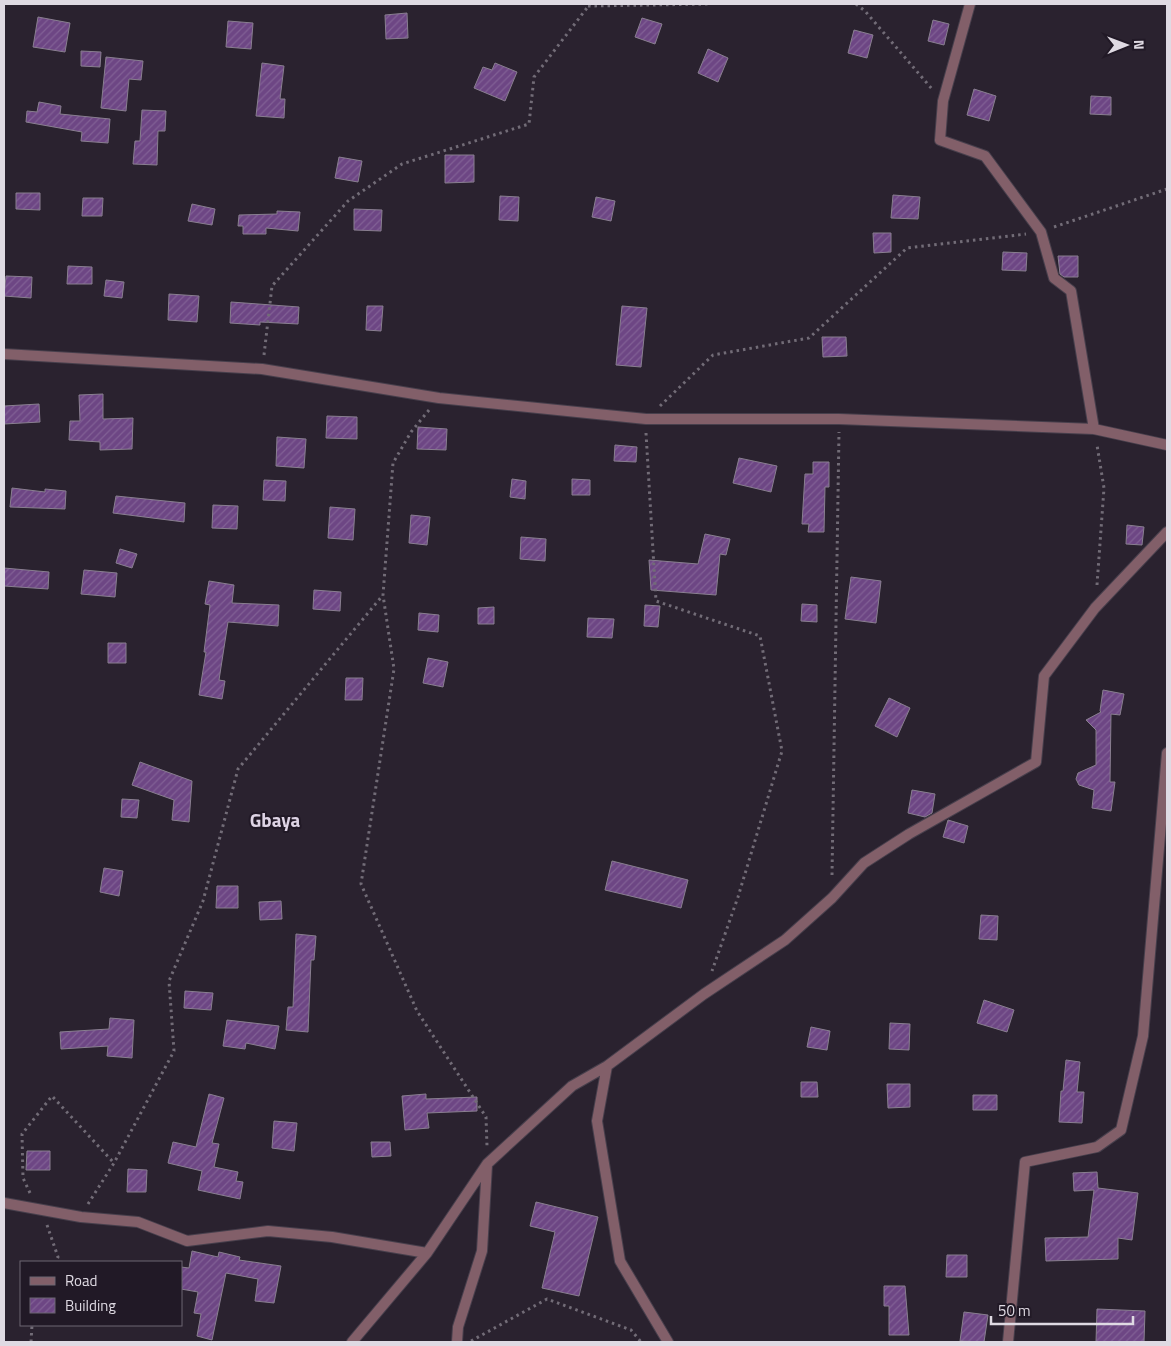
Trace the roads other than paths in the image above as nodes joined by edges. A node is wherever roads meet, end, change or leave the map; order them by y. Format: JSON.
{"nodes":[{"id":1,"x":970,"y":4,"type":"edge"},
{"id":2,"x":4,"y":354,"type":"edge"},
{"id":3,"x":1094,"y":429,"type":"junction"},
{"id":4,"x":1167,"y":445,"type":"edge"},
{"id":5,"x":1167,"y":532,"type":"edge"},
{"id":6,"x":1167,"y":753,"type":"edge"},
{"id":7,"x":607,"y":1066,"type":"junction"},
{"id":8,"x":487,"y":1164,"type":"junction"},
{"id":9,"x":4,"y":1203,"type":"edge"},
{"id":10,"x":427,"y":1253,"type":"junction"},
{"id":11,"x":352,"y":1342,"type":"edge"},
{"id":12,"x":457,"y":1342,"type":"edge"},
{"id":13,"x":668,"y":1342,"type":"edge"},
{"id":14,"x":1008,"y":1342,"type":"edge"}],
"edges":[{"from":1,"to":3,"type":"street"},
{"from":2,"to":3,"type":"street"},
{"from":3,"to":4,"type":"street"},
{"from":5,"to":7,"type":"street"},
{"from":6,"to":14,"type":"street"},
{"from":7,"to":8,"type":"street"},
{"from":7,"to":13,"type":"street"},
{"from":8,"to":10,"type":"street"},
{"from":8,"to":12,"type":"street"},
{"from":9,"to":10,"type":"street"},
{"from":10,"to":11,"type":"street"}]}
